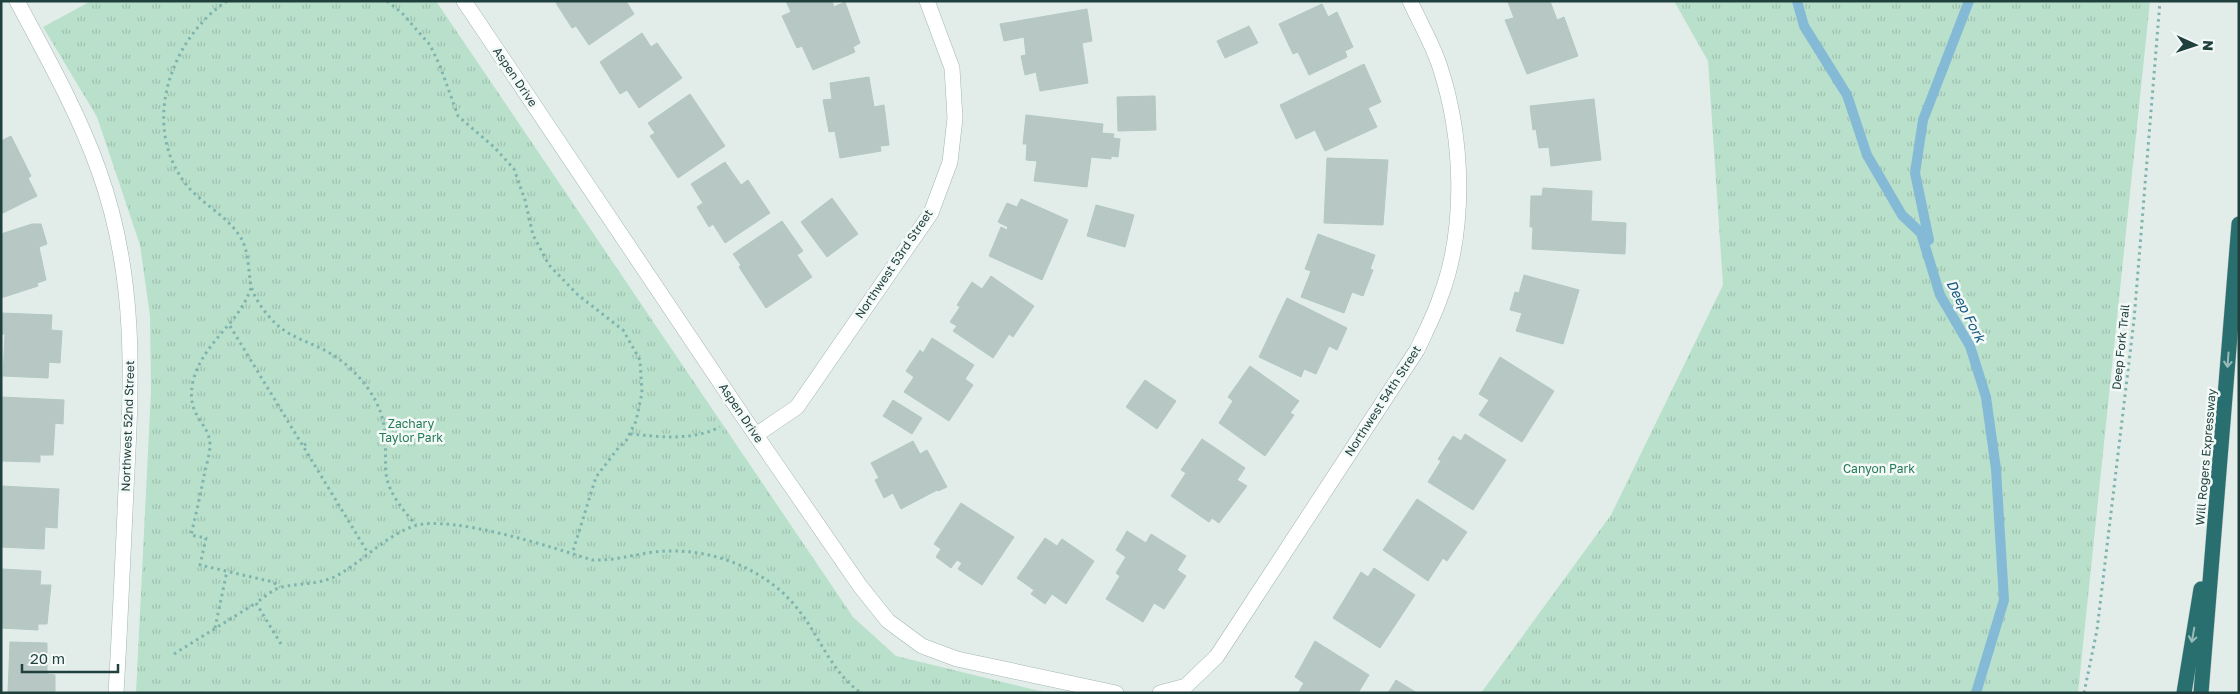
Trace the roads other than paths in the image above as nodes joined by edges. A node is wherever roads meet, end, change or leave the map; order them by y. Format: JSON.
{"nodes":[{"id":1,"x":17,"y":1,"type":"edge"},
{"id":2,"x":464,"y":1,"type":"edge"},
{"id":3,"x":927,"y":1,"type":"edge"},
{"id":4,"x":1410,"y":1,"type":"edge"},
{"id":5,"x":2239,"y":224,"type":"edge"},
{"id":6,"x":756,"y":435,"type":"junction"},
{"id":7,"x":2219,"y":484,"type":"junction"},
{"id":8,"x":116,"y":693,"type":"edge"},
{"id":9,"x":1116,"y":693,"type":"edge"},
{"id":10,"x":1160,"y":693,"type":"edge"},
{"id":11,"x":2184,"y":693,"type":"edge"},
{"id":12,"x":2202,"y":693,"type":"edge"}],
"edges":[{"from":1,"to":8,"type":"street","name":"Northwest 52nd Street"},
{"from":2,"to":6,"type":"street","name":"Aspen Drive"},
{"from":3,"to":6,"type":"street","name":"Northwest 53rd Street"},
{"from":4,"to":10,"type":"street","name":"Northwest 54th Street"},
{"from":5,"to":7,"type":"highway","name":"Will Rogers Expressway","one_way":true},
{"from":6,"to":9,"type":"street","name":"Aspen Drive"},
{"from":7,"to":11,"type":"highway","one_way":true},
{"from":7,"to":12,"type":"highway","name":"Will Rogers Expressway"}]}
